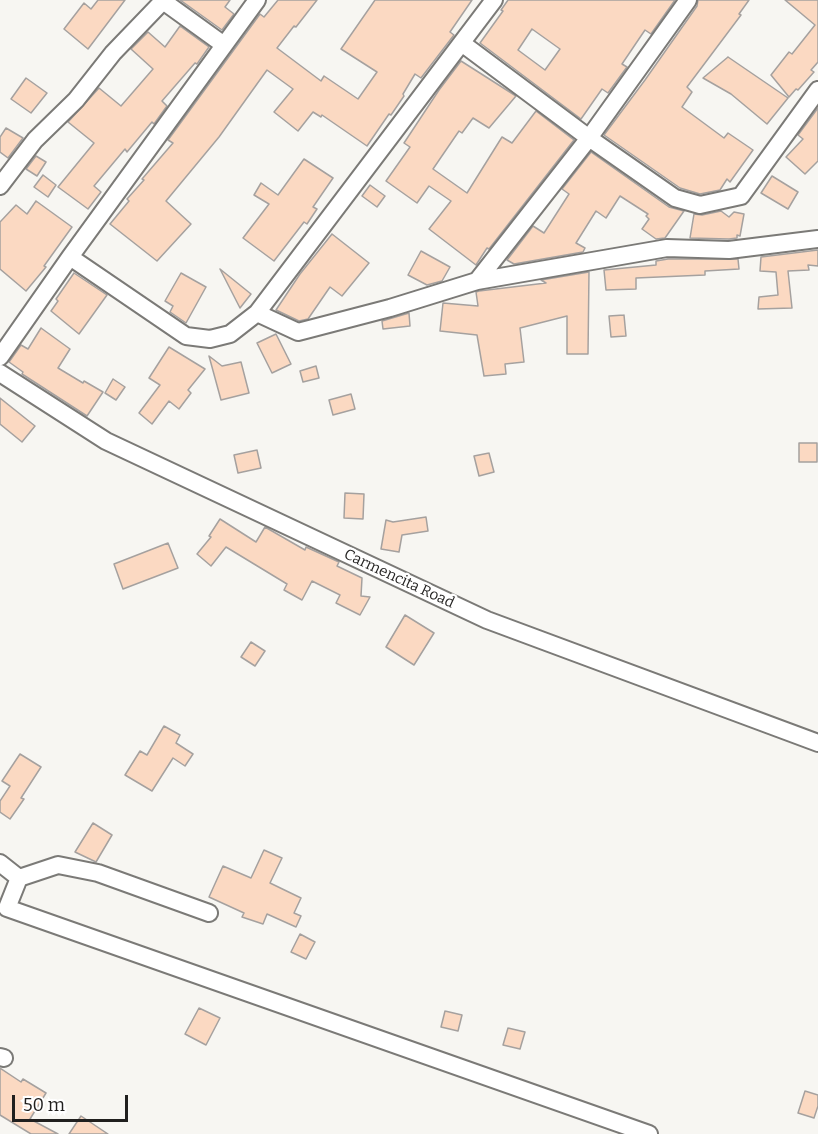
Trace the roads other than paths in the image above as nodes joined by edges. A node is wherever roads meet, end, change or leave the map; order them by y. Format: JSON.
{"nodes":[{"id":1,"x":257,"y":0,"type":"edge"},
{"id":2,"x":494,"y":0,"type":"edge"},
{"id":3,"x":688,"y":0,"type":"edge"},
{"id":4,"x":463,"y":44,"type":"junction"},
{"id":5,"x":224,"y":45,"type":"junction"},
{"id":6,"x":818,"y":90,"type":"edge"},
{"id":7,"x":589,"y":138,"type":"junction"},
{"id":8,"x":0,"y":186,"type":"edge"},
{"id":9,"x":818,"y":239,"type":"edge"},
{"id":10,"x":70,"y":257,"type":"junction"},
{"id":11,"x":477,"y":282,"type":"junction"},
{"id":12,"x":257,"y":314,"type":"junction"},
{"id":13,"x":0,"y":357,"type":"edge"},
{"id":14,"x":0,"y":373,"type":"edge"},
{"id":15,"x":818,"y":743,"type":"edge"},
{"id":16,"x":0,"y":863,"type":"edge"},
{"id":17,"x":19,"y":878,"type":"junction"},
{"id":18,"x":2,"y":911,"type":"edge"},
{"id":19,"x":209,"y":913,"type":"dead end"},
{"id":20,"x":649,"y":1134,"type":"edge"}],
"edges":[{"from":1,"to":5,"type":"street"},
{"from":2,"to":4,"type":"street"},
{"from":3,"to":7,"type":"street"},
{"from":4,"to":7,"type":"street"},
{"from":4,"to":12,"type":"street"},
{"from":5,"to":8,"type":"street"},
{"from":5,"to":10,"type":"street"},
{"from":6,"to":7,"type":"street"},
{"from":7,"to":11,"type":"street"},
{"from":9,"to":11,"type":"street"},
{"from":10,"to":12,"type":"street"},
{"from":10,"to":13,"type":"street"},
{"from":11,"to":12,"type":"street"},
{"from":14,"to":15,"type":"street","name":"Carmencita Road"},
{"from":16,"to":17,"type":"street"},
{"from":17,"to":18,"type":"street"},
{"from":17,"to":19,"type":"street"},
{"from":18,"to":20,"type":"street"}]}
